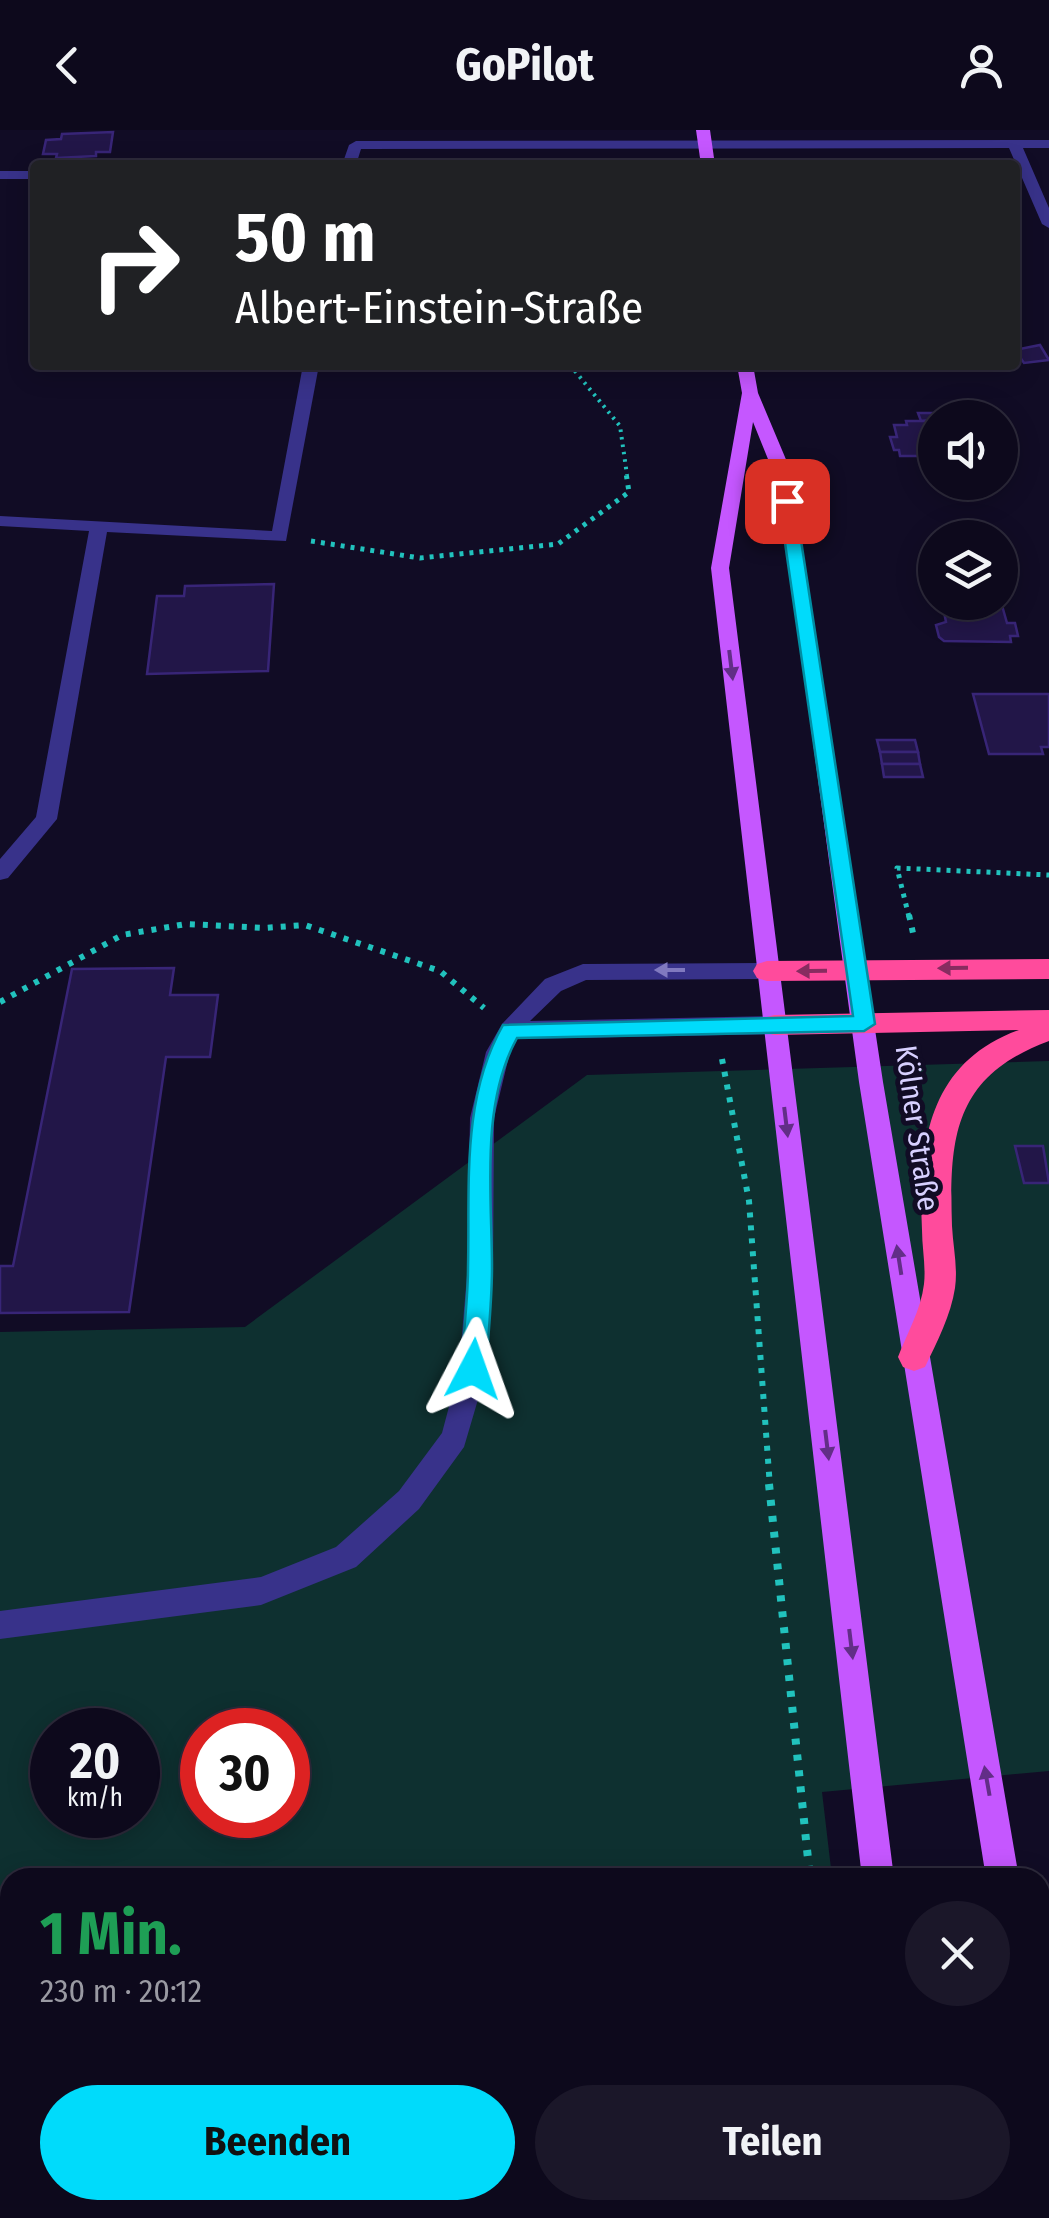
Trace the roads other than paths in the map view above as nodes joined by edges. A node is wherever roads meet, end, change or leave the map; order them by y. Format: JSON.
{"nodes":[{"id":1,"x":704,"y":136,"type":"edge"},
{"id":2,"x":357,"y":138,"type":"edge"},
{"id":3,"x":1014,"y":144,"type":"junction"},
{"id":4,"x":1049,"y":144,"type":"edge"},
{"id":5,"x":0,"y":175,"type":"edge"},
{"id":6,"x":30,"y":175,"type":"edge"},
{"id":7,"x":1049,"y":224,"type":"edge"},
{"id":8,"x":310,"y":370,"type":"edge"},
{"id":9,"x":745,"y":370,"type":"edge"},
{"id":10,"x":750,"y":393,"type":"junction"},
{"id":11,"x":0,"y":521,"type":"edge"},
{"id":12,"x":99,"y":528,"type":"junction"},
{"id":13,"x":0,"y":873,"type":"edge"},
{"id":14,"x":856,"y":970,"type":"junction"},
{"id":15,"x":1049,"y":970,"type":"edge"},
{"id":16,"x":767,"y":972,"type":"junction"},
{"id":17,"x":1049,"y":1019,"type":"edge"},
{"id":18,"x":864,"y":1024,"type":"junction"},
{"id":19,"x":774,"y":1026,"type":"junction"},
{"id":20,"x":510,"y":1030,"type":"junction"},
{"id":21,"x":1049,"y":1030,"type":"edge"},
{"id":22,"x":914,"y":1356,"type":"junction"},
{"id":23,"x":0,"y":1625,"type":"edge"},
{"id":24,"x":877,"y":1868,"type":"edge"},
{"id":25,"x":1001,"y":1868,"type":"edge"}],
"edges":[{"from":1,"to":2,"type":"street"},
{"from":1,"to":3,"type":"street"},
{"from":3,"to":4,"type":"street"},
{"from":3,"to":7,"type":"street"},
{"from":5,"to":6,"type":"street"},
{"from":8,"to":12,"type":"street"},
{"from":9,"to":10,"type":"main road","name":"Kölner Straße"},
{"from":10,"to":14,"type":"main road","name":"Kölner Straße"},
{"from":10,"to":16,"type":"main road","name":"Kölner Straße","one_way":true},
{"from":11,"to":12,"type":"street"},
{"from":12,"to":13,"type":"street"},
{"from":15,"to":14,"type":"highway","one_way":true},
{"from":14,"to":16,"type":"highway","one_way":true},
{"from":14,"to":18,"type":"main road","name":"Kölner Straße"},
{"from":16,"to":19,"type":"main road","name":"Kölner Straße"},
{"from":16,"to":20,"type":"street","one_way":true},
{"from":17,"to":18,"type":"highway"},
{"from":18,"to":19,"type":"highway"},
{"from":22,"to":18,"type":"main road","name":"Kölner Straße","one_way":true},
{"from":19,"to":20,"type":"street"},
{"from":19,"to":24,"type":"main road","name":"Kölner Straße","one_way":true},
{"from":20,"to":23,"type":"street"},
{"from":21,"to":22,"type":"highway"},
{"from":25,"to":22,"type":"main road","name":"Kölner Straße","one_way":true}]}
